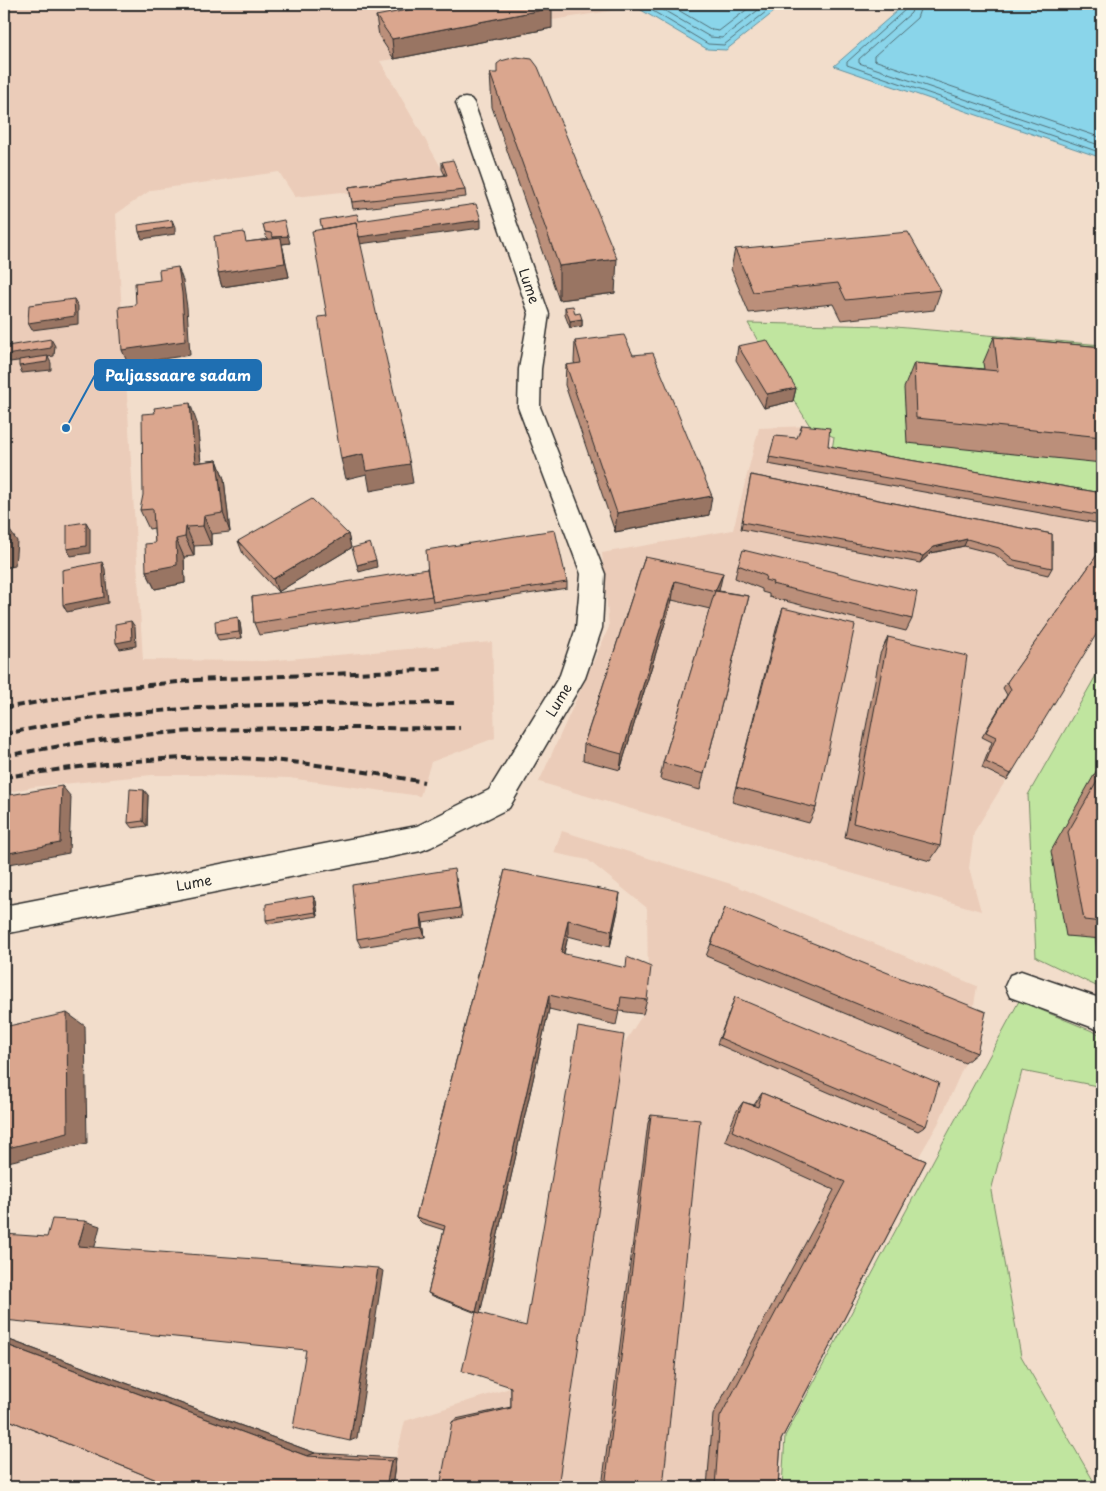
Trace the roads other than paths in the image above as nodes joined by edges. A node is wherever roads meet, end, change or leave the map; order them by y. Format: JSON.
{"nodes":[{"id":1,"x":465,"y":103,"type":"dead end"},
{"id":2,"x":4,"y":920,"type":"edge"},
{"id":3,"x":1021,"y":986,"type":"dead end"},
{"id":4,"x":1102,"y":1016,"type":"edge"}],
"edges":[{"from":1,"to":2,"type":"lane","name":"Lume"},
{"from":3,"to":4,"type":"lane"}]}
